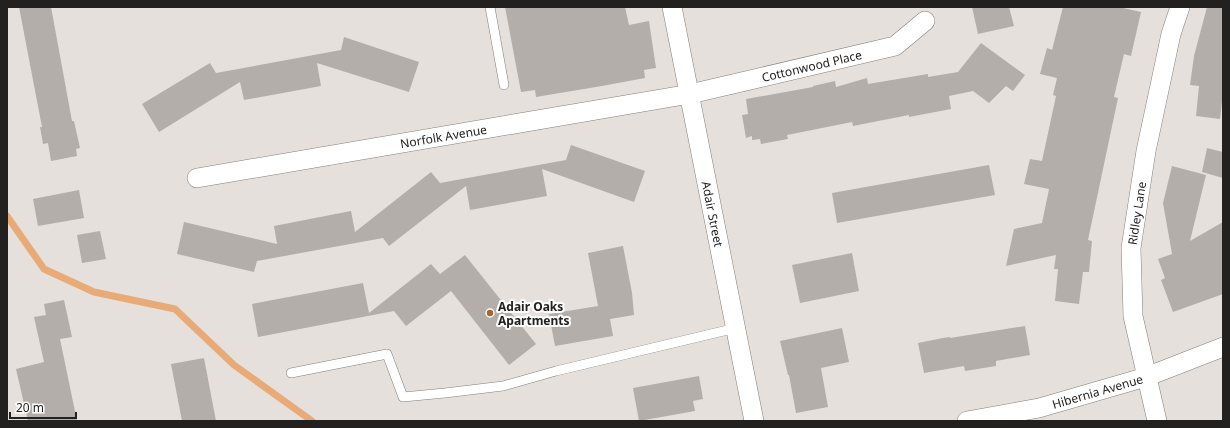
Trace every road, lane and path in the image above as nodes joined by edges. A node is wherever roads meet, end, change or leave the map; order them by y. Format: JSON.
{"nodes":[{"id":1,"x":490,"y":7,"type":"edge"},
{"id":2,"x":672,"y":7,"type":"edge"},
{"id":3,"x":1180,"y":7,"type":"edge"},
{"id":4,"x":925,"y":21,"type":"dead end"},
{"id":5,"x":504,"y":85,"type":"dead end"},
{"id":6,"x":690,"y":94,"type":"junction"},
{"id":7,"x":197,"y":178,"type":"dead end"},
{"id":8,"x":736,"y":328,"type":"junction"},
{"id":9,"x":1223,"y":347,"type":"edge"},
{"id":10,"x":291,"y":373,"type":"dead end"},
{"id":11,"x":1146,"y":377,"type":"junction"},
{"id":12,"x":754,"y":421,"type":"edge"},
{"id":13,"x":967,"y":421,"type":"edge"},
{"id":14,"x":1157,"y":421,"type":"edge"}],
"edges":[{"from":1,"to":5,"type":"lane"},
{"from":2,"to":6,"type":"street","name":"Adair Street"},
{"from":3,"to":11,"type":"street","name":"Ridley Lane"},
{"from":4,"to":6,"type":"street","name":"Cottonwood Place"},
{"from":6,"to":7,"type":"street","name":"Norfolk Avenue"},
{"from":6,"to":8,"type":"street","name":"Adair Street"},
{"from":8,"to":10,"type":"lane"},
{"from":8,"to":12,"type":"street","name":"Adair Street"},
{"from":9,"to":11,"type":"street","name":"Hibernia Avenue"},
{"from":11,"to":13,"type":"street","name":"Hibernia Avenue"},
{"from":11,"to":14,"type":"street","name":"Ridley Lane"}]}
